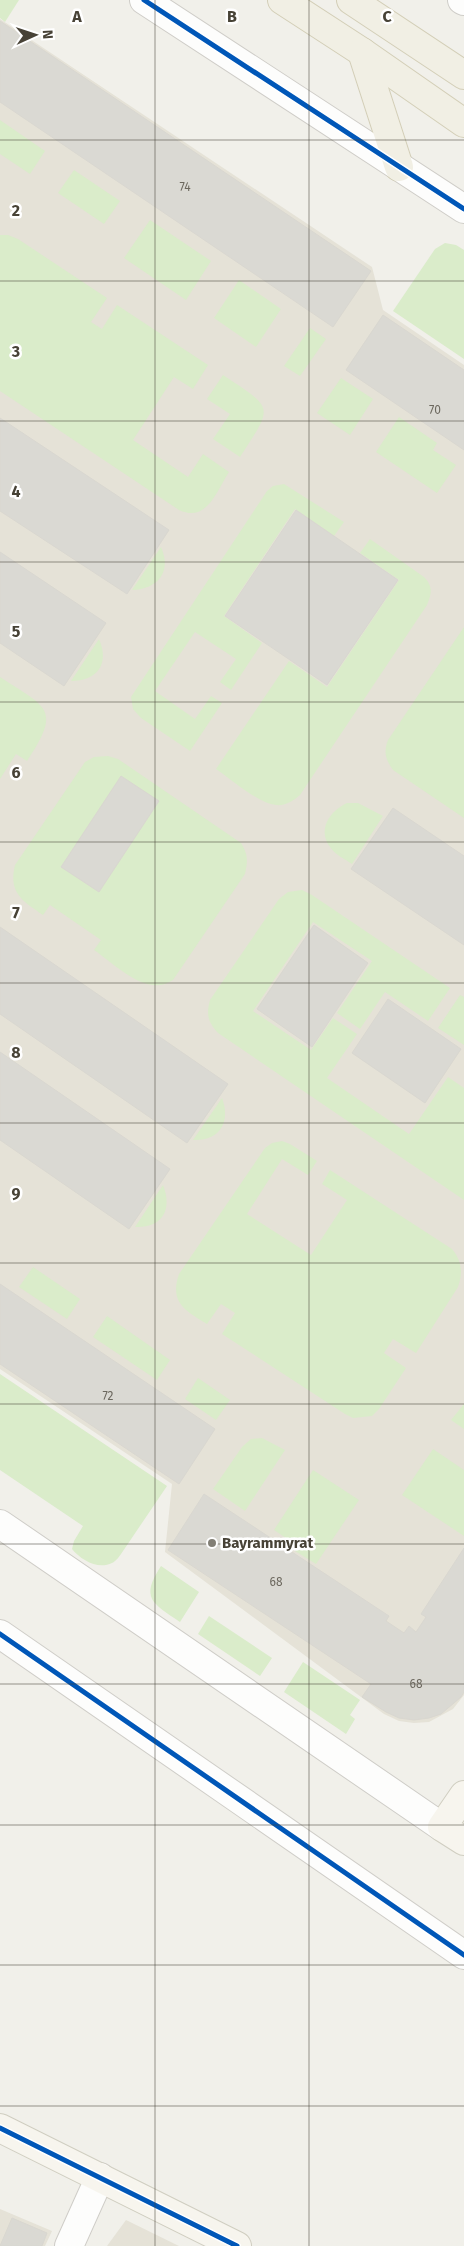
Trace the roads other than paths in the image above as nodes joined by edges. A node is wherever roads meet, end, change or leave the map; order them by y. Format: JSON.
{"nodes":[{"id":1,"x":144,"y":0,"type":"edge"},
{"id":2,"x":282,"y":0,"type":"edge"},
{"id":3,"x":351,"y":0,"type":"edge"},
{"id":4,"x":362,"y":52,"type":"junction"},
{"id":5,"x":464,"y":74,"type":"edge"},
{"id":6,"x":464,"y":123,"type":"edge"},
{"id":7,"x":399,"y":167,"type":"junction"},
{"id":8,"x":464,"y":209,"type":"edge"},
{"id":9,"x":0,"y":1524,"type":"edge"},
{"id":10,"x":0,"y":1634,"type":"edge"},
{"id":11,"x":464,"y":1795,"type":"edge"},
{"id":12,"x":453,"y":1834,"type":"edge"},
{"id":13,"x":464,"y":1955,"type":"edge"},
{"id":14,"x":0,"y":2128,"type":"edge"},
{"id":15,"x":100,"y":2177,"type":"junction"},
{"id":16,"x":69,"y":2246,"type":"edge"},
{"id":17,"x":237,"y":2246,"type":"edge"}],
"edges":[{"from":1,"to":7,"type":"street"},
{"from":2,"to":4,"type":"main road"},
{"from":3,"to":5,"type":"main road"},
{"from":4,"to":6,"type":"main road"},
{"from":4,"to":7,"type":"main road"},
{"from":7,"to":8,"type":"street"},
{"from":9,"to":12,"type":"street"},
{"from":10,"to":13,"type":"street"},
{"from":11,"to":12,"type":"street"},
{"from":14,"to":15,"type":"street"},
{"from":15,"to":16,"type":"street"},
{"from":15,"to":17,"type":"street"}]}
